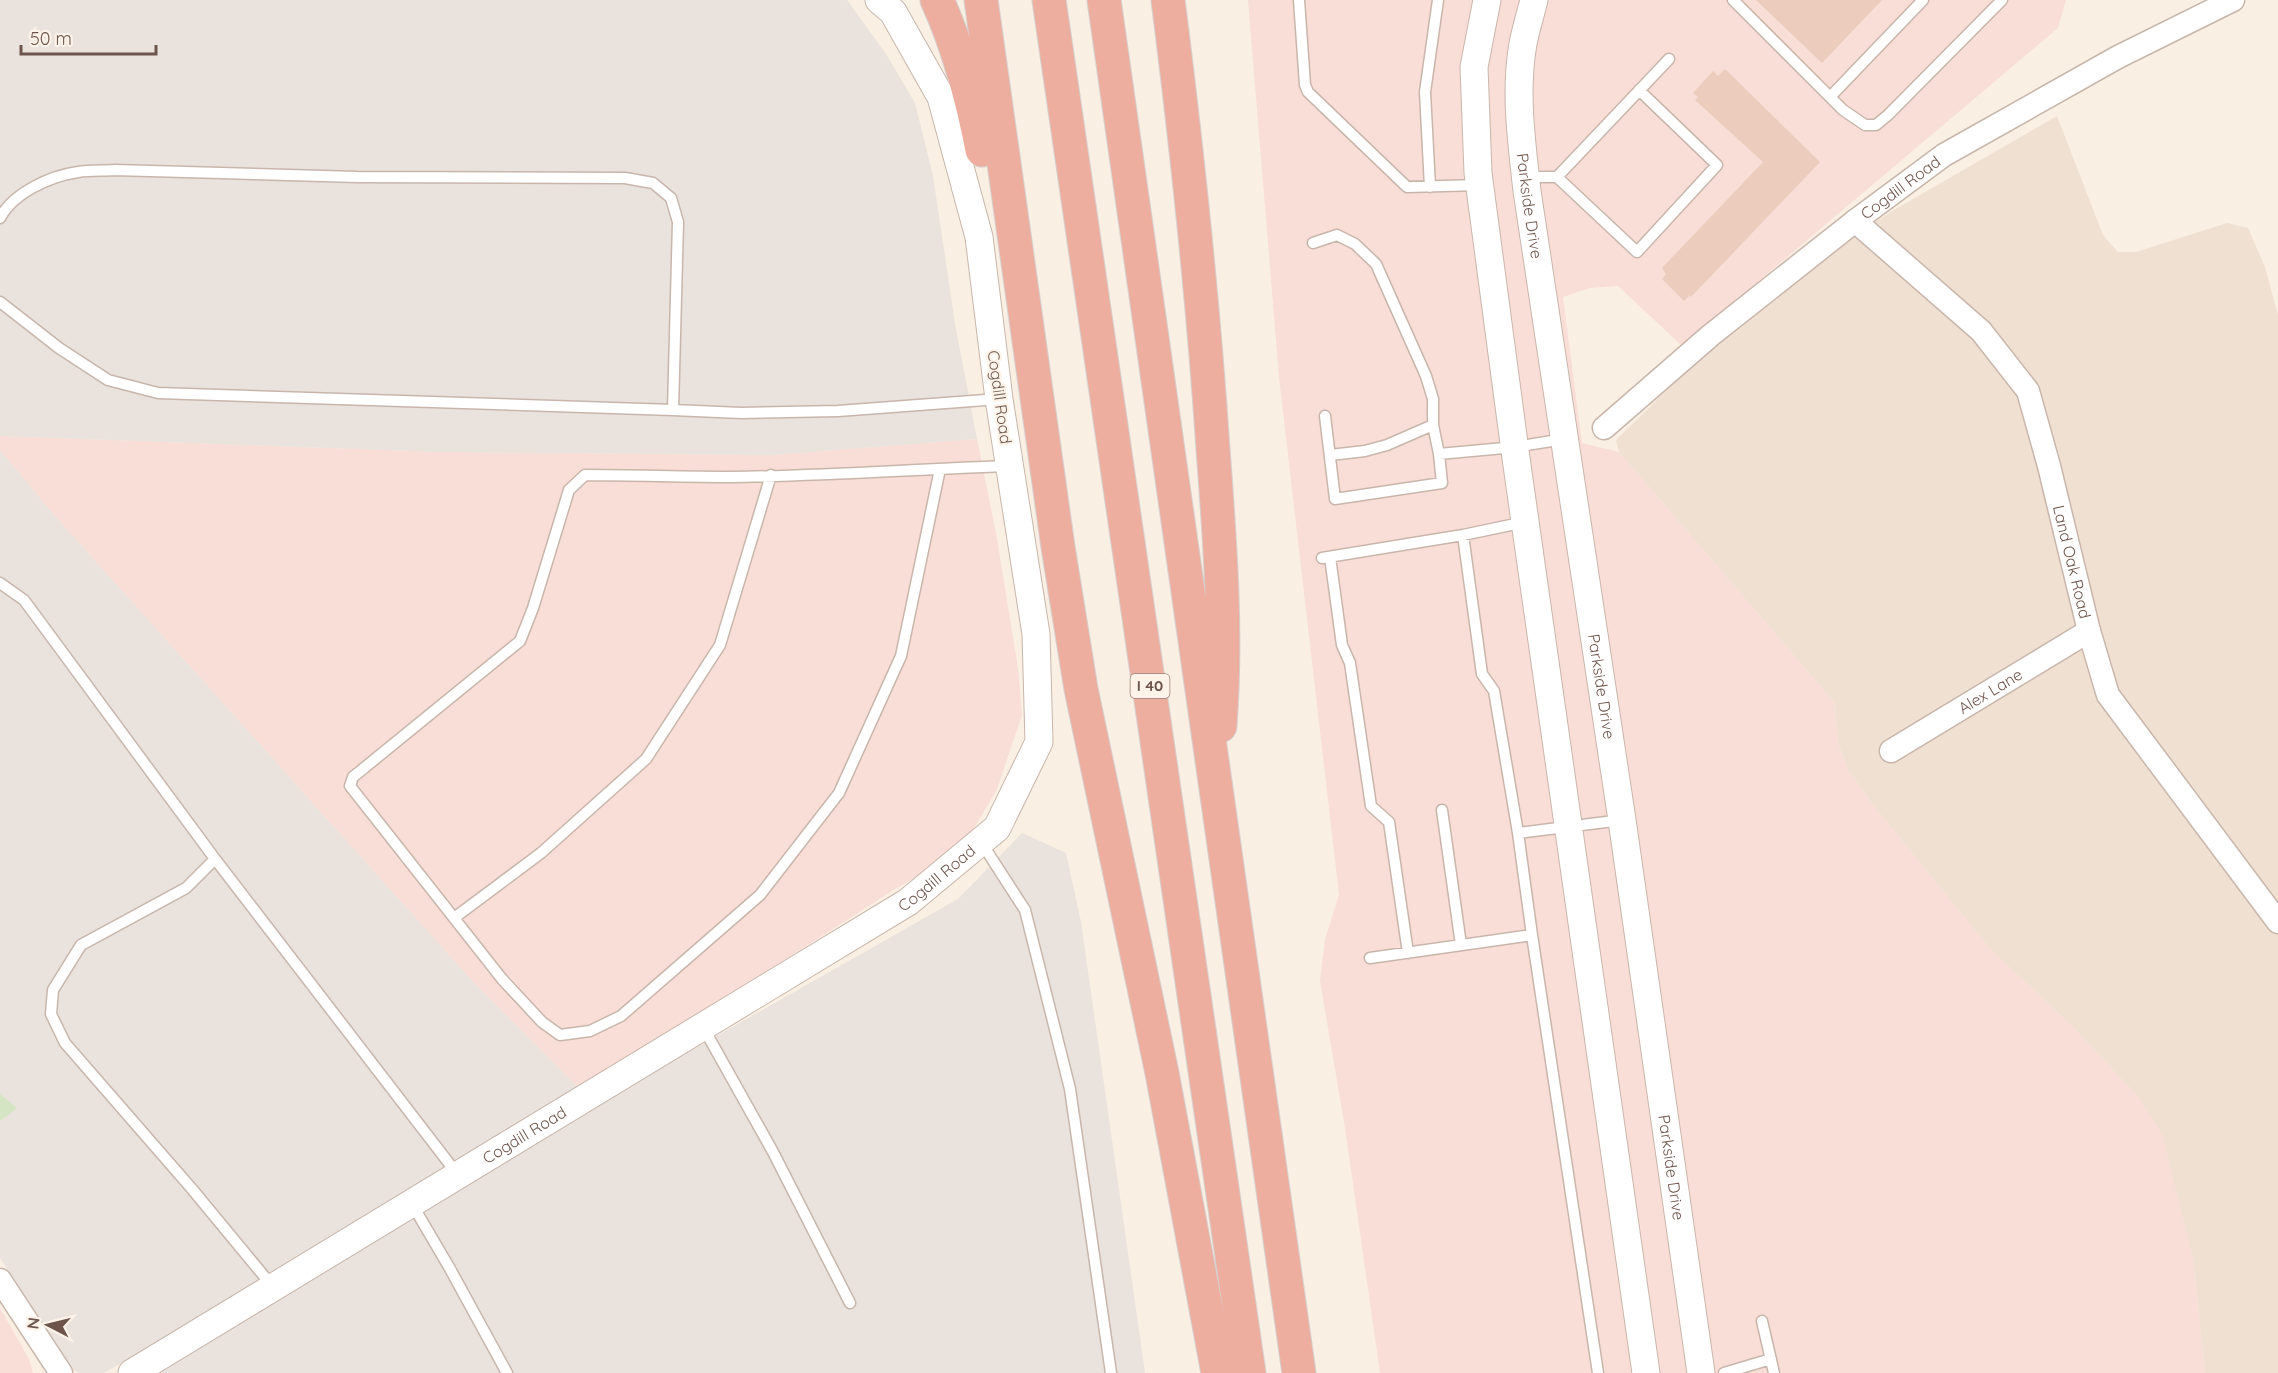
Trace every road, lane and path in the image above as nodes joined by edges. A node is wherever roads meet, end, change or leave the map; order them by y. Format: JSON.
{"nodes":[{"id":1,"x":879,"y":0,"type":"edge"},
{"id":2,"x":937,"y":0,"type":"edge"},
{"id":3,"x":981,"y":0,"type":"edge"},
{"id":4,"x":1049,"y":0,"type":"edge"},
{"id":5,"x":1104,"y":0,"type":"edge"},
{"id":6,"x":1168,"y":0,"type":"edge"},
{"id":7,"x":1299,"y":0,"type":"edge"},
{"id":8,"x":1438,"y":0,"type":"edge"},
{"id":9,"x":1487,"y":0,"type":"edge"},
{"id":10,"x":1534,"y":0,"type":"edge"},
{"id":11,"x":1733,"y":0,"type":"edge"},
{"id":12,"x":1923,"y":0,"type":"edge"},
{"id":13,"x":2002,"y":0,"type":"edge"},
{"id":14,"x":2232,"y":0,"type":"edge"},
{"id":15,"x":1669,"y":59,"type":"dead end"},
{"id":16,"x":1639,"y":90,"type":"junction"},
{"id":17,"x":1830,"y":97,"type":"junction"},
{"id":18,"x":1525,"y":177,"type":"junction"},
{"id":19,"x":1557,"y":177,"type":"junction"},
{"id":20,"x":1480,"y":185,"type":"junction"},
{"id":21,"x":1430,"y":187,"type":"junction"},
{"id":22,"x":0,"y":218,"type":"edge"},
{"id":23,"x":1855,"y":220,"type":"junction"},
{"id":24,"x":1313,"y":243,"type":"dead end"},
{"id":25,"x":0,"y":302,"type":"edge"},
{"id":26,"x":999,"y":399,"type":"junction"},
{"id":27,"x":673,"y":410,"type":"junction"},
{"id":28,"x":1325,"y":416,"type":"dead end"},
{"id":29,"x":1433,"y":425,"type":"junction"},
{"id":30,"x":1604,"y":428,"type":"dead end"},
{"id":31,"x":1565,"y":439,"type":"junction"},
{"id":32,"x":1515,"y":447,"type":"junction"},
{"id":33,"x":1439,"y":454,"type":"junction"},
{"id":34,"x":1330,"y":455,"type":"junction"},
{"id":35,"x":1010,"y":466,"type":"junction"},
{"id":36,"x":940,"y":469,"type":"junction"},
{"id":37,"x":771,"y":475,"type":"junction"},
{"id":38,"x":1525,"y":522,"type":"junction"},
{"id":39,"x":1463,"y":535,"type":"junction"},
{"id":40,"x":0,"y":583,"type":"edge"},
{"id":41,"x":2089,"y":631,"type":"junction"},
{"id":42,"x":1081,"y":688,"type":"junction"},
{"id":43,"x":1891,"y":751,"type":"dead end"},
{"id":44,"x":1216,"y":800,"type":"junction"},
{"id":45,"x":1442,"y":810,"type":"dead end"},
{"id":46,"x":1622,"y":820,"type":"junction"},
{"id":47,"x":1568,"y":825,"type":"junction"},
{"id":48,"x":1518,"y":833,"type":"junction"},
{"id":49,"x":981,"y":842,"type":"junction"},
{"id":50,"x":215,"y":859,"type":"junction"},
{"id":51,"x":454,"y":918,"type":"junction"},
{"id":52,"x":2278,"y":922,"type":"edge"},
{"id":53,"x":1532,"y":935,"type":"junction"},
{"id":54,"x":1461,"y":945,"type":"junction"},
{"id":55,"x":1408,"y":953,"type":"junction"},
{"id":56,"x":1370,"y":958,"type":"dead end"},
{"id":57,"x":703,"y":1027,"type":"junction"},
{"id":58,"x":458,"y":1175,"type":"junction"},
{"id":59,"x":411,"y":1204,"type":"junction"},
{"id":60,"x":0,"y":1280,"type":"edge"},
{"id":61,"x":273,"y":1288,"type":"junction"},
{"id":62,"x":850,"y":1303,"type":"dead end"},
{"id":63,"x":1762,"y":1321,"type":"dead end"},
{"id":64,"x":1771,"y":1359,"type":"junction"},
{"id":65,"x":61,"y":1373,"type":"edge"},
{"id":66,"x":132,"y":1373,"type":"edge"},
{"id":67,"x":507,"y":1373,"type":"edge"},
{"id":68,"x":1111,"y":1373,"type":"edge"},
{"id":69,"x":1218,"y":1373,"type":"edge"},
{"id":70,"x":1249,"y":1373,"type":"edge"},
{"id":71,"x":1299,"y":1373,"type":"edge"},
{"id":72,"x":1598,"y":1373,"type":"edge"},
{"id":73,"x":1646,"y":1373,"type":"edge"},
{"id":74,"x":1701,"y":1373,"type":"edge"},
{"id":75,"x":1724,"y":1373,"type":"edge"},
{"id":76,"x":1774,"y":1373,"type":"edge"}],
"edges":[{"from":1,"to":26,"type":"street","name":"Cogdill Road"},
{"from":2,"to":42,"type":"highway"},
{"from":3,"to":42,"type":"highway"},
{"from":4,"to":70,"type":"highway","number":"I 40"},
{"from":5,"to":44,"type":"highway"},
{"from":6,"to":44,"type":"highway"},
{"from":7,"to":21,"type":"lane"},
{"from":8,"to":21,"type":"lane"},
{"from":9,"to":20,"type":"street"},
{"from":10,"to":18,"type":"street","name":"Parkside Drive"},
{"from":11,"to":17,"type":"lane"},
{"from":12,"to":17,"type":"lane"},
{"from":13,"to":17,"type":"lane"},
{"from":14,"to":23,"type":"street","name":"Cogdill Road"},
{"from":15,"to":16,"type":"lane"},
{"from":16,"to":19,"type":"lane"},
{"from":16,"to":19,"type":"lane"},
{"from":18,"to":19,"type":"lane"},
{"from":18,"to":31,"type":"street","name":"Parkside Drive"},
{"from":20,"to":21,"type":"lane"},
{"from":20,"to":32,"type":"street"},
{"from":22,"to":27,"type":"lane"},
{"from":23,"to":30,"type":"street","name":"Cogdill Road"},
{"from":23,"to":41,"type":"street","name":"Land Oak Road"},
{"from":24,"to":29,"type":"lane"},
{"from":25,"to":27,"type":"lane"},
{"from":26,"to":27,"type":"lane"},
{"from":26,"to":35,"type":"street","name":"Cogdill Road"},
{"from":28,"to":34,"type":"lane"},
{"from":29,"to":33,"type":"lane"},
{"from":29,"to":34,"type":"lane"},
{"from":31,"to":32,"type":"lane"},
{"from":31,"to":46,"type":"street","name":"Parkside Drive"},
{"from":32,"to":33,"type":"lane"},
{"from":32,"to":38,"type":"street"},
{"from":33,"to":34,"type":"lane"},
{"from":35,"to":36,"type":"lane"},
{"from":35,"to":49,"type":"street","name":"Cogdill Road"},
{"from":36,"to":37,"type":"lane"},
{"from":36,"to":51,"type":"lane"},
{"from":37,"to":51,"type":"lane"},
{"from":37,"to":51,"type":"lane"},
{"from":38,"to":39,"type":"lane"},
{"from":38,"to":47,"type":"street"},
{"from":39,"to":48,"type":"lane"},
{"from":39,"to":55,"type":"lane"},
{"from":40,"to":50,"type":"lane"},
{"from":41,"to":43,"type":"street","name":"Alex Lane"},
{"from":41,"to":52,"type":"street","name":"Land Oak Road"},
{"from":42,"to":69,"type":"highway"},
{"from":44,"to":71,"type":"highway"},
{"from":45,"to":54,"type":"lane"},
{"from":46,"to":47,"type":"lane"},
{"from":46,"to":74,"type":"street","name":"Parkside Drive"},
{"from":47,"to":48,"type":"lane"},
{"from":47,"to":73,"type":"street"},
{"from":48,"to":53,"type":"lane"},
{"from":49,"to":57,"type":"street","name":"Cogdill Road"},
{"from":49,"to":68,"type":"lane"},
{"from":50,"to":58,"type":"lane"},
{"from":50,"to":61,"type":"lane"},
{"from":53,"to":54,"type":"lane"},
{"from":53,"to":72,"type":"lane"},
{"from":54,"to":55,"type":"lane"},
{"from":55,"to":56,"type":"lane"},
{"from":57,"to":58,"type":"street","name":"Cogdill Road"},
{"from":57,"to":62,"type":"lane"},
{"from":58,"to":59,"type":"street","name":"Cogdill Road"},
{"from":59,"to":61,"type":"street","name":"Cogdill Road"},
{"from":59,"to":67,"type":"lane"},
{"from":60,"to":65,"type":"street"},
{"from":61,"to":66,"type":"street","name":"Cogdill Road"},
{"from":63,"to":64,"type":"lane"},
{"from":64,"to":75,"type":"lane"},
{"from":64,"to":76,"type":"lane"}]}
